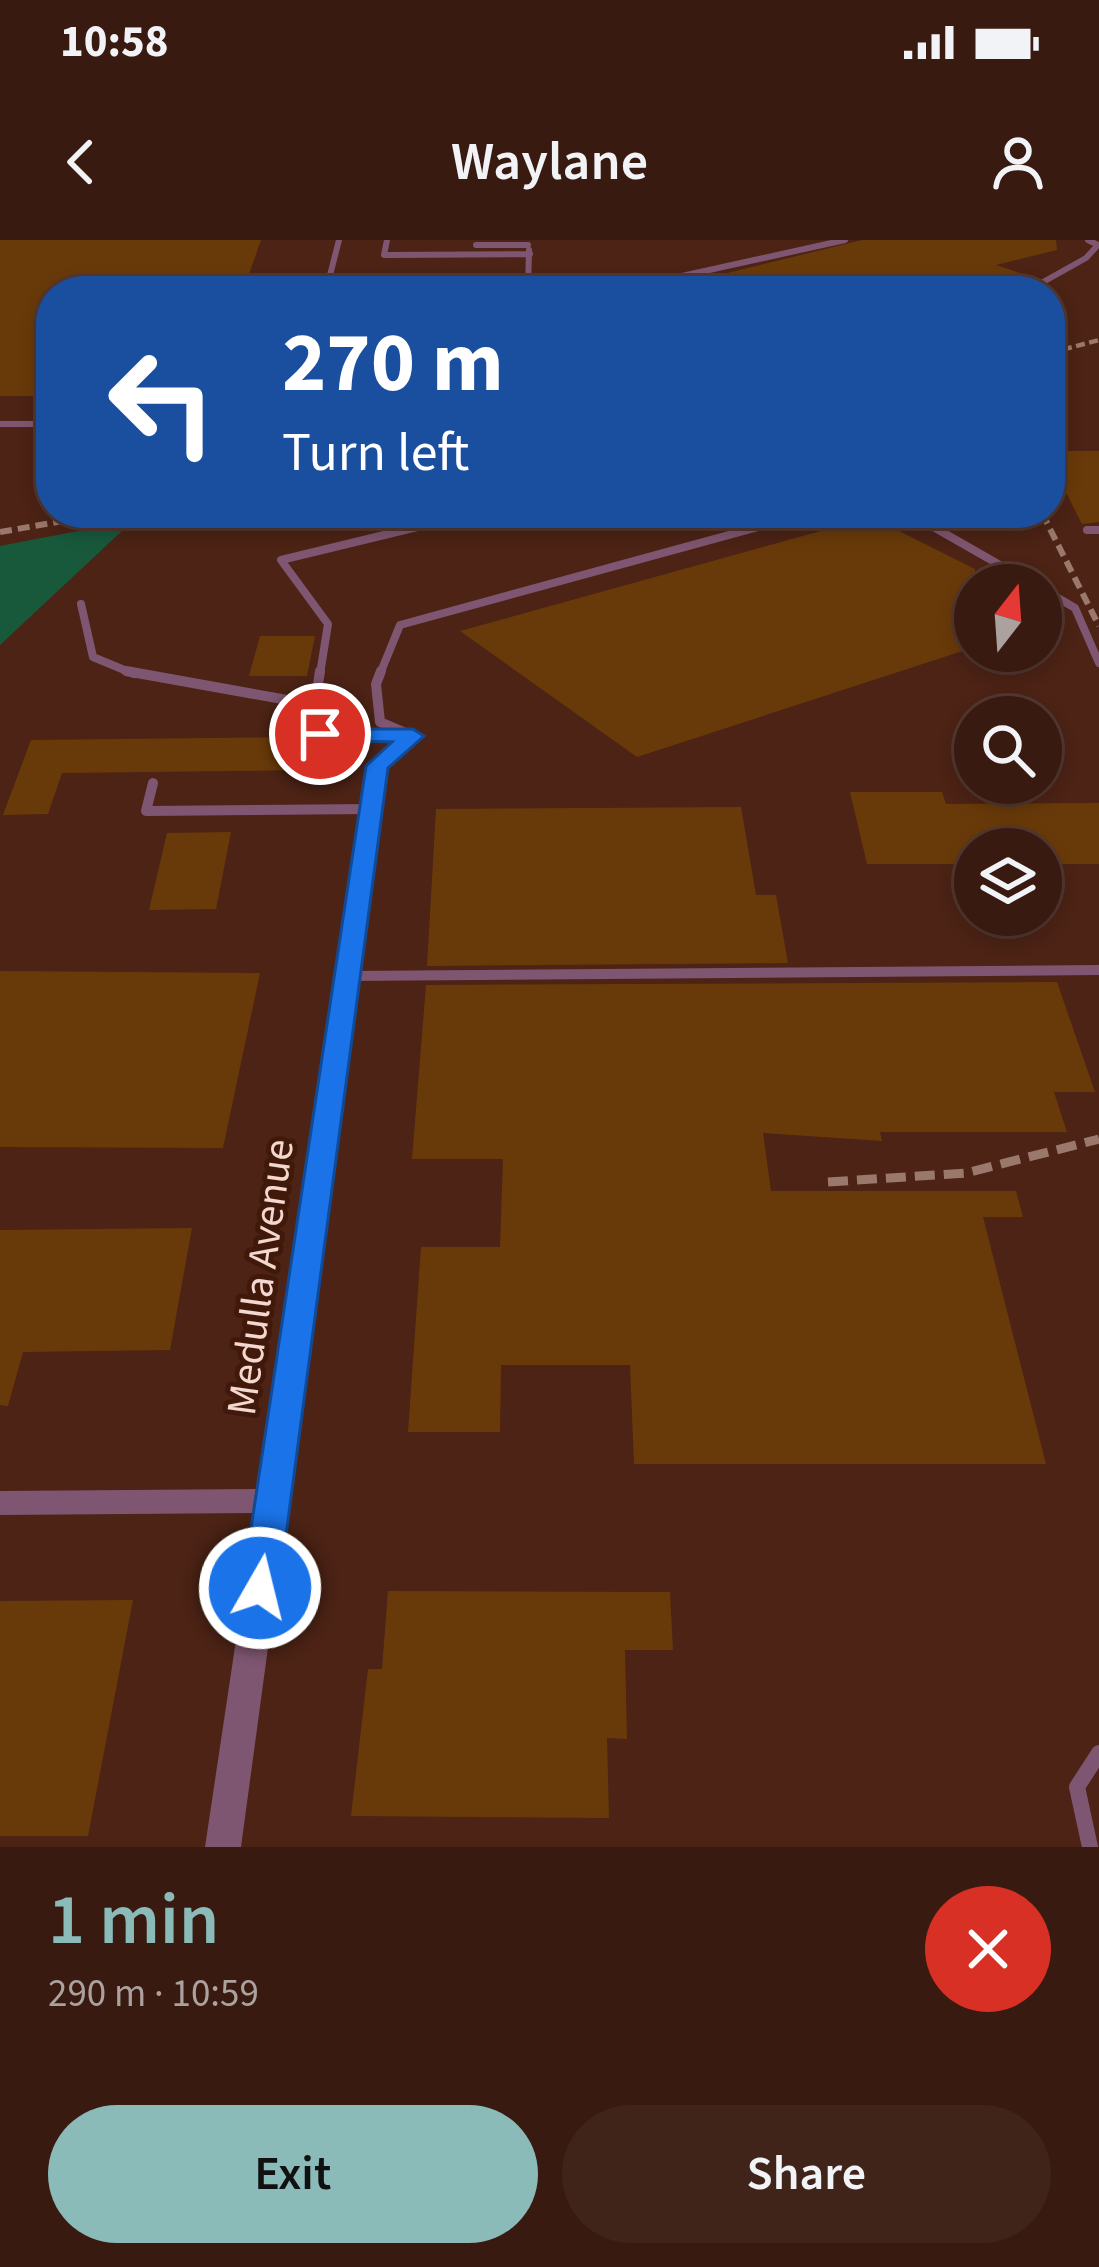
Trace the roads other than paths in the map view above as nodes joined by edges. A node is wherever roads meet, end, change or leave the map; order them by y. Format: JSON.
{"nodes":[{"id":1,"x":339,"y":240,"type":"edge"},
{"id":2,"x":387,"y":240,"type":"edge"},
{"id":3,"x":845,"y":240,"type":"edge"},
{"id":4,"x":1088,"y":240,"type":"edge"},
{"id":5,"x":529,"y":246,"type":"edge"},
{"id":6,"x":476,"y":247,"type":"edge"},
{"id":7,"x":330,"y":276,"type":"edge"},
{"id":8,"x":528,"y":276,"type":"edge"},
{"id":9,"x":682,"y":276,"type":"edge"},
{"id":10,"x":1054,"y":276,"type":"edge"},
{"id":11,"x":0,"y":424,"type":"edge"},
{"id":12,"x":36,"y":424,"type":"edge"},
{"id":13,"x":413,"y":528,"type":"edge"},
{"id":14,"x":754,"y":528,"type":"edge"},
{"id":15,"x":935,"y":528,"type":"edge"},
{"id":16,"x":1087,"y":530,"type":"dead end"},
{"id":17,"x":1099,"y":530,"type":"edge"},
{"id":18,"x":998,"y":564,"type":"edge"},
{"id":19,"x":1062,"y":601,"type":"edge"},
{"id":20,"x":81,"y":604,"type":"dead end"},
{"id":21,"x":1099,"y":663,"type":"edge"},
{"id":22,"x":315,"y":705,"type":"junction"},
{"id":23,"x":413,"y":736,"type":"junction"},
{"id":24,"x":153,"y":783,"type":"dead end"},
{"id":25,"x":371,"y":808,"type":"junction"},
{"id":26,"x":1099,"y":970,"type":"edge"},
{"id":27,"x":347,"y":976,"type":"junction"},
{"id":28,"x":272,"y":1502,"type":"junction"},
{"id":29,"x":0,"y":1503,"type":"edge"},
{"id":30,"x":1099,"y":1754,"type":"edge"},
{"id":31,"x":223,"y":1847,"type":"edge"},
{"id":32,"x":1090,"y":1847,"type":"edge"}],
"edges":[{"from":1,"to":7,"type":"lane"},
{"from":2,"to":6,"type":"lane"},
{"from":3,"to":9,"type":"lane"},
{"from":4,"to":10,"type":"lane"},
{"from":5,"to":6,"type":"lane"},
{"from":5,"to":8,"type":"lane"},
{"from":11,"to":12,"type":"lane"},
{"from":13,"to":22,"type":"lane"},
{"from":14,"to":23,"type":"lane"},
{"from":15,"to":18,"type":"lane"},
{"from":16,"to":17,"type":"lane"},
{"from":19,"to":21,"type":"lane"},
{"from":20,"to":22,"type":"lane"},
{"from":22,"to":23,"type":"lane"},
{"from":23,"to":25,"type":"street","name":"Medulla Avenue"},
{"from":24,"to":25,"type":"lane"},
{"from":25,"to":27,"type":"street","name":"Medulla Avenue"},
{"from":26,"to":27,"type":"lane"},
{"from":27,"to":28,"type":"street","name":"Medulla Avenue"},
{"from":28,"to":29,"type":"street"},
{"from":28,"to":31,"type":"street","name":"Medulla Avenue"},
{"from":30,"to":32,"type":"lane"}]}
